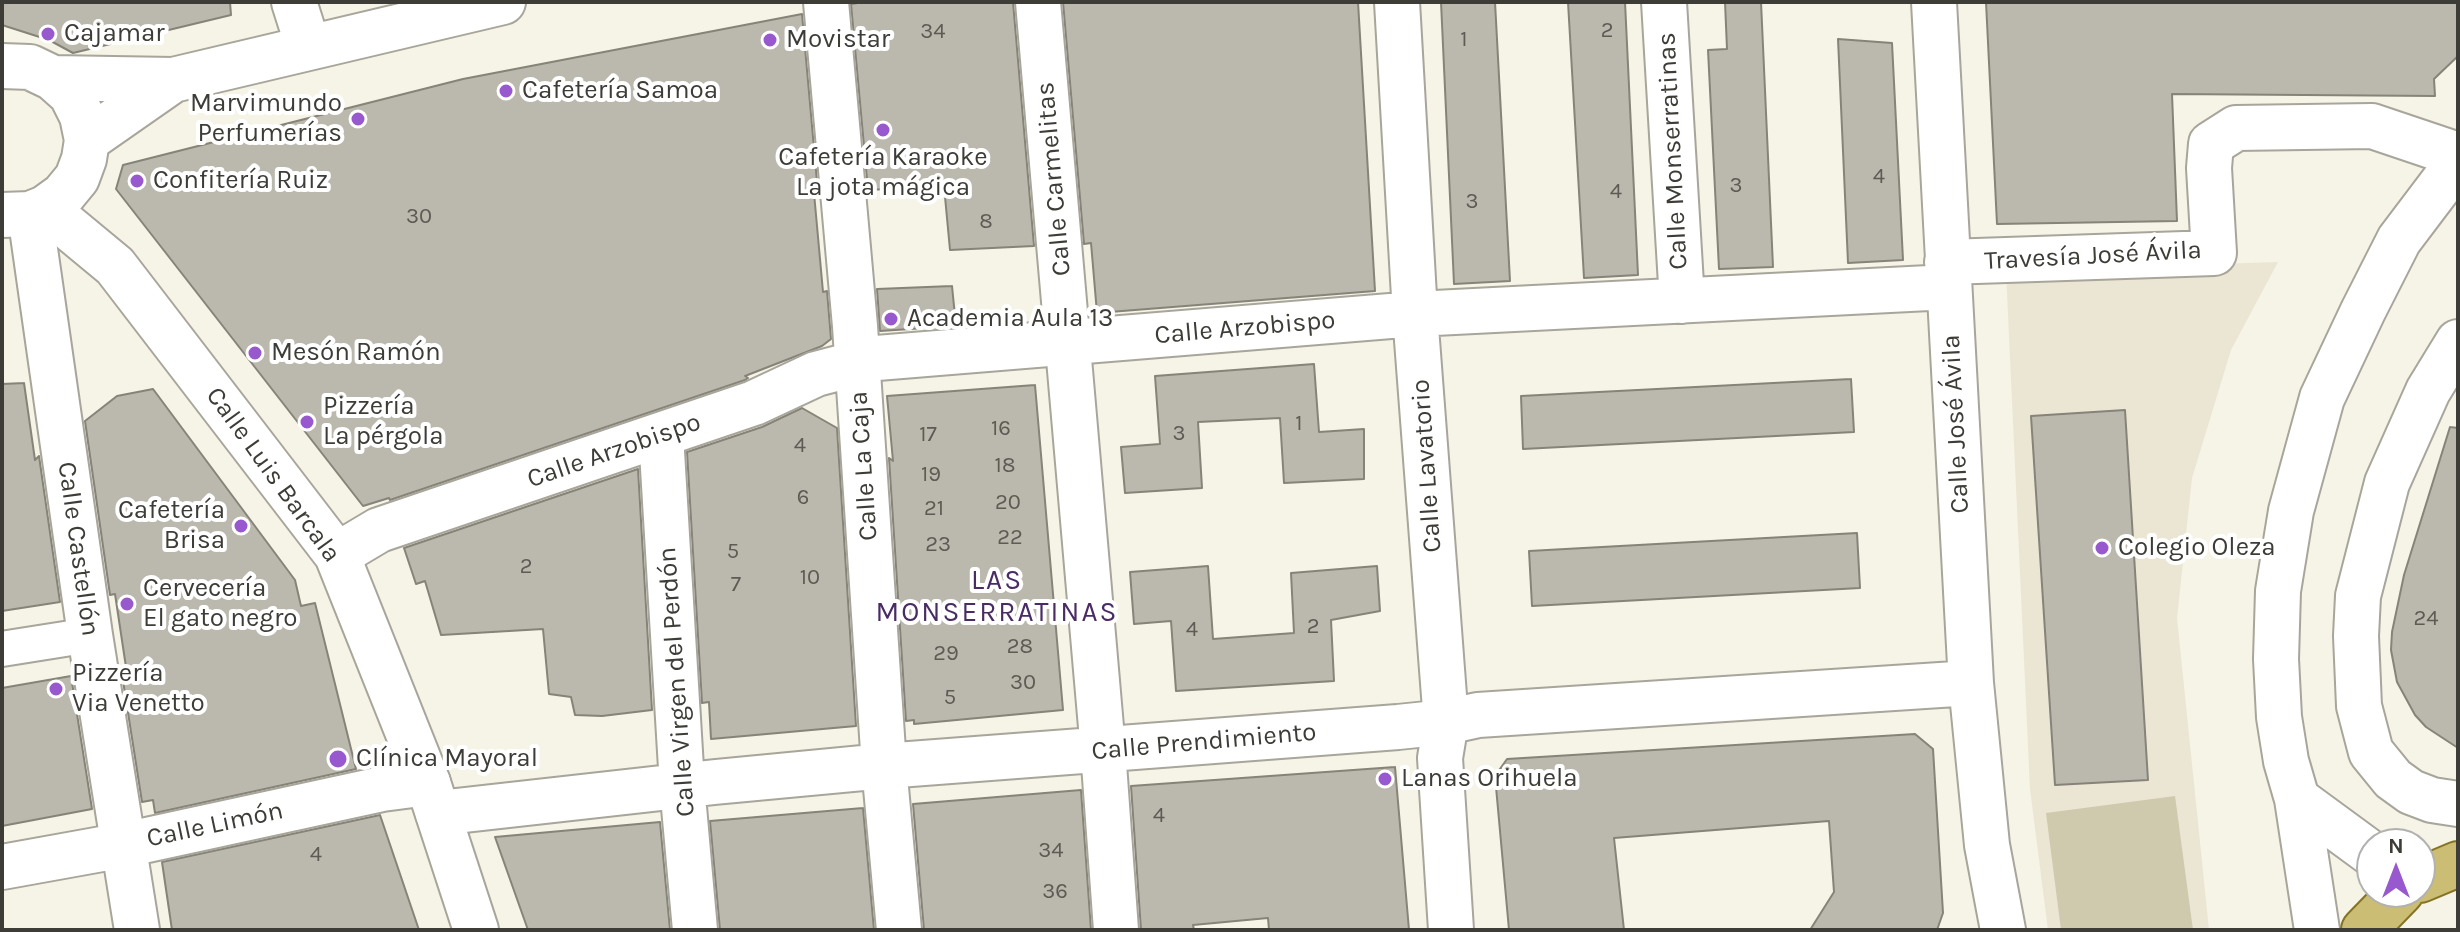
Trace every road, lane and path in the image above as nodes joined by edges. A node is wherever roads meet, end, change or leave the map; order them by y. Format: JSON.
{"nodes":[{"id":1,"x":294,"y":2,"type":"edge"},
{"id":2,"x":503,"y":2,"type":"edge"},
{"id":3,"x":826,"y":2,"type":"edge"},
{"id":4,"x":1038,"y":2,"type":"edge"},
{"id":5,"x":1397,"y":2,"type":"edge"},
{"id":6,"x":1664,"y":2,"type":"edge"},
{"id":7,"x":1934,"y":2,"type":"edge"},
{"id":8,"x":308,"y":46,"type":"junction"},
{"id":9,"x":2,"y":66,"type":"edge"},
{"id":10,"x":53,"y":78,"type":"junction"},
{"id":11,"x":173,"y":80,"type":"junction"},
{"id":12,"x":2458,"y":155,"type":"edge"},
{"id":13,"x":82,"y":159,"type":"junction"},
{"id":14,"x":2458,"y":162,"type":"edge"},
{"id":15,"x":26,"y":213,"type":"edge"},
{"id":16,"x":115,"y":266,"type":"junction"},
{"id":17,"x":1948,"y":275,"type":"junction"},
{"id":18,"x":1682,"y":301,"type":"junction"},
{"id":19,"x":1415,"y":314,"type":"junction"},
{"id":20,"x":1069,"y":342,"type":"junction"},
{"id":21,"x":2458,"y":342,"type":"edge"},
{"id":22,"x":856,"y":363,"type":"junction"},
{"id":23,"x":661,"y":435,"type":"junction"},
{"id":24,"x":337,"y":555,"type":"junction"},
{"id":25,"x":90,"y":635,"type":"junction"},
{"id":26,"x":2,"y":649,"type":"edge"},
{"id":27,"x":1971,"y":683,"type":"junction"},
{"id":28,"x":1446,"y":722,"type":"junction"},
{"id":29,"x":1103,"y":750,"type":"junction"},
{"id":30,"x":884,"y":766,"type":"junction"},
{"id":31,"x":682,"y":785,"type":"junction"},
{"id":32,"x":433,"y":798,"type":"junction"},
{"id":33,"x":2297,"y":799,"type":"junction"},
{"id":34,"x":2458,"y":804,"type":"edge"},
{"id":35,"x":2356,"y":842,"type":"edge"},
{"id":36,"x":124,"y":845,"type":"junction"},
{"id":37,"x":1987,"y":845,"type":"junction"},
{"id":38,"x":2,"y":867,"type":"edge"},
{"id":39,"x":2385,"y":908,"type":"edge"},
{"id":40,"x":137,"y":930,"type":"edge"},
{"id":41,"x":476,"y":930,"type":"edge"},
{"id":42,"x":695,"y":930,"type":"edge"},
{"id":43,"x":899,"y":930,"type":"edge"},
{"id":44,"x":1116,"y":930,"type":"edge"},
{"id":45,"x":1451,"y":930,"type":"edge"},
{"id":46,"x":1972,"y":930,"type":"edge"},
{"id":47,"x":2003,"y":930,"type":"edge"},
{"id":48,"x":2317,"y":930,"type":"edge"},
{"id":49,"x":2364,"y":930,"type":"edge"}],
"edges":[{"from":1,"to":8,"type":"street"},
{"from":2,"to":8,"type":"street"},
{"from":3,"to":22,"type":"street","name":"Calle La Caja"},
{"from":4,"to":20,"type":"street","name":"Calle Carmelitas"},
{"from":5,"to":19,"type":"street","name":"Calle Lavatorio"},
{"from":6,"to":18,"type":"street","name":"Calle Monserratinas"},
{"from":7,"to":17,"type":"street","name":"Calle José Ávila"},
{"from":8,"to":11,"type":"street"},
{"from":9,"to":10,"type":"street"},
{"from":10,"to":11,"type":"street"},
{"from":10,"to":13,"type":"street","name":"Calle Luis Barcala"},
{"from":11,"to":13,"type":"street"},
{"from":12,"to":17,"type":"street","name":"Travesía José Ávila"},
{"from":13,"to":15,"type":"street"},
{"from":13,"to":16,"type":"street","name":"Calle Luis Barcala"},
{"from":14,"to":33,"type":"street"},
{"from":15,"to":16,"type":"street","name":"Calle Luis Barcala"},
{"from":15,"to":25,"type":"street","name":"Calle Castellón"},
{"from":16,"to":24,"type":"street","name":"Calle Luis Barcala"},
{"from":17,"to":18,"type":"street","name":"Calle Arzobispo"},
{"from":17,"to":27,"type":"street","name":"Calle José Ávila"},
{"from":18,"to":19,"type":"street","name":"Calle Arzobispo"},
{"from":19,"to":20,"type":"street","name":"Calle Arzobispo"},
{"from":19,"to":28,"type":"street","name":"Calle Lavatorio"},
{"from":20,"to":22,"type":"street","name":"Calle Arzobispo"},
{"from":20,"to":29,"type":"street","name":"Calle Carmelitas"},
{"from":21,"to":34,"type":"street"},
{"from":22,"to":23,"type":"street","name":"Calle Arzobispo"},
{"from":22,"to":30,"type":"street","name":"Calle La Caja"},
{"from":23,"to":24,"type":"street","name":"Calle Arzobispo"},
{"from":23,"to":31,"type":"street","name":"Calle Virgen del Perdón"},
{"from":24,"to":32,"type":"street","name":"Calle Luis Barcala"},
{"from":25,"to":26,"type":"street"},
{"from":25,"to":36,"type":"street","name":"Calle Castellón"},
{"from":27,"to":28,"type":"street","name":"Calle Prendimiento"},
{"from":27,"to":37,"type":"street","name":"Calle José Ávila"},
{"from":28,"to":29,"type":"street","name":"Calle Prendimiento"},
{"from":28,"to":45,"type":"street","name":"Calle Lavatorio"},
{"from":29,"to":30,"type":"street","name":"Calle Prendimiento"},
{"from":29,"to":44,"type":"street","name":"Calle Carmelitas"},
{"from":30,"to":31,"type":"street","name":"Calle Prendimiento"},
{"from":30,"to":43,"type":"street","name":"Calle La Caja"},
{"from":31,"to":32,"type":"street","name":"Calle Prendimiento"},
{"from":31,"to":42,"type":"street","name":"Calle Virgen del Perdón"},
{"from":32,"to":36,"type":"street","name":"Calle Limón"},
{"from":32,"to":41,"type":"street","name":"Calle Luis Barcala"},
{"from":33,"to":35,"type":"street"},
{"from":33,"to":48,"type":"street"},
{"from":36,"to":38,"type":"street","name":"Calle Limón"},
{"from":36,"to":40,"type":"street","name":"Calle Castellón"},
{"from":37,"to":46,"type":"street","name":"Calle José Ávila"},
{"from":37,"to":47,"type":"street","name":"Calle José Ávila"},
{"from":39,"to":49,"type":"main road"}]}
